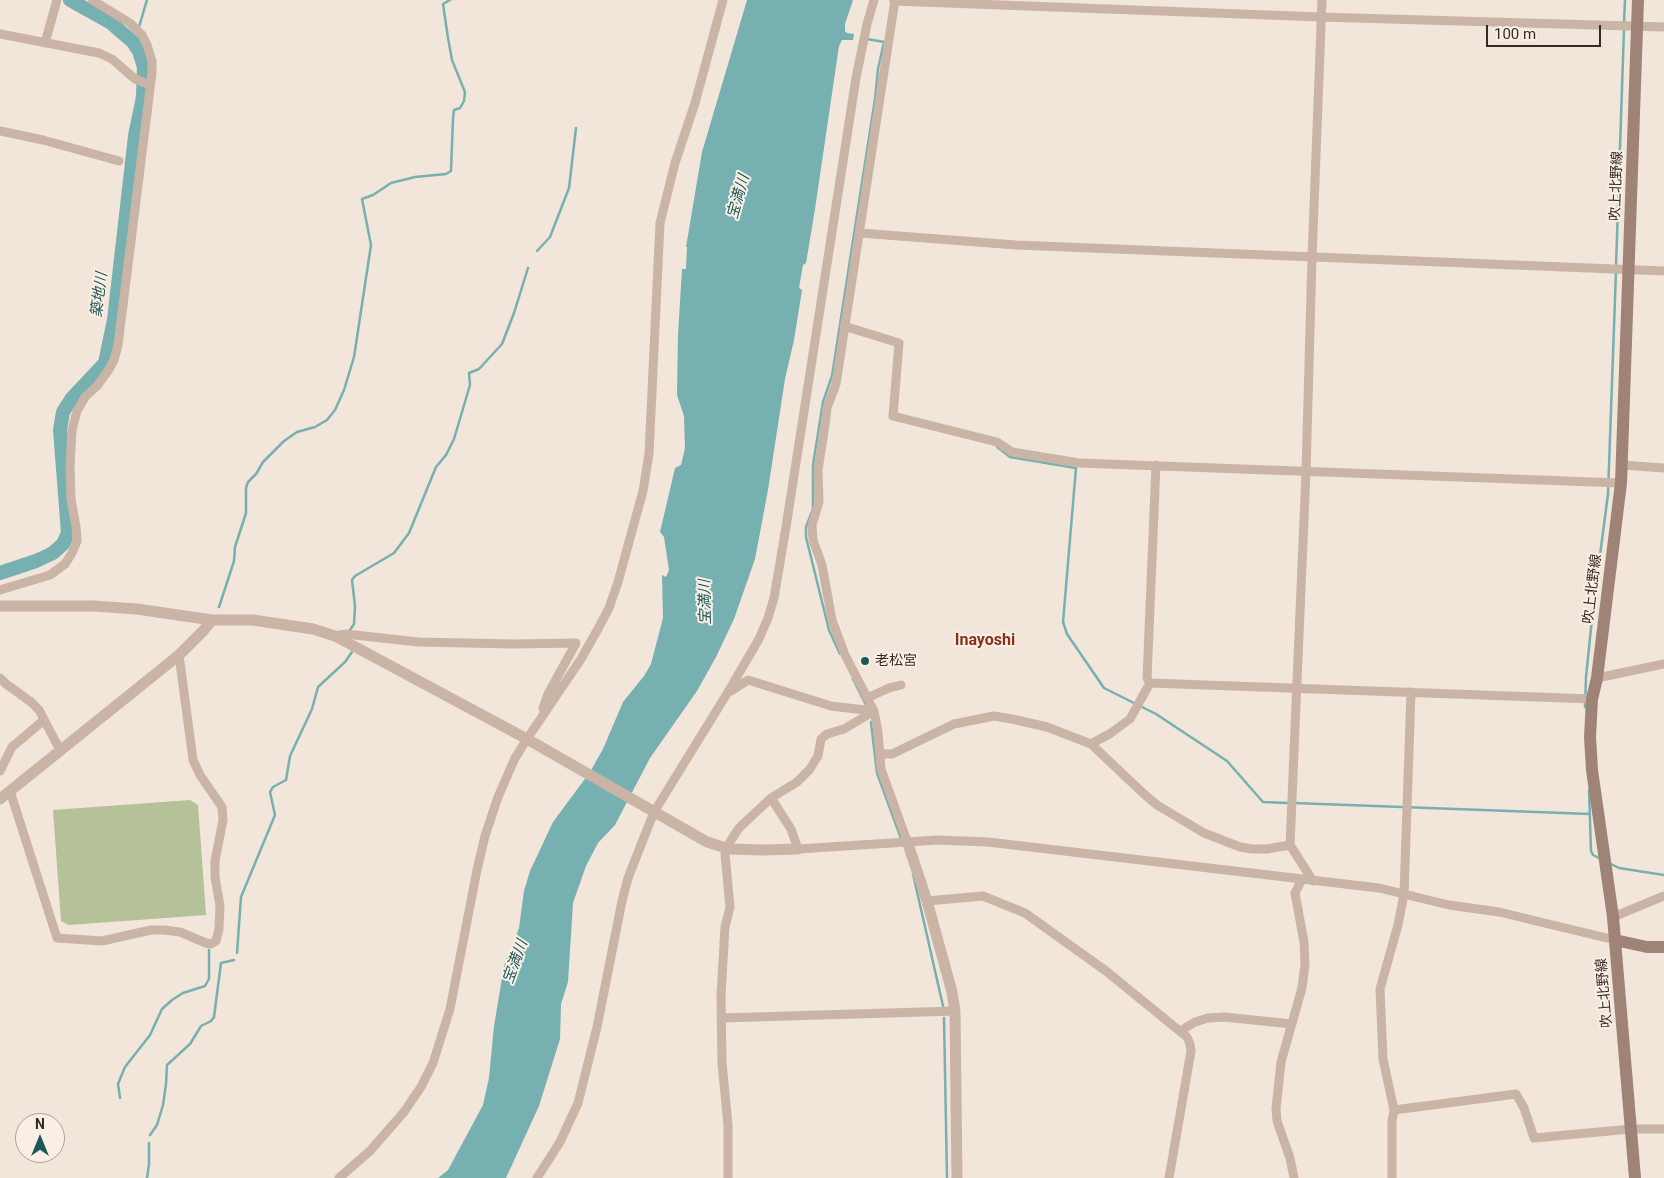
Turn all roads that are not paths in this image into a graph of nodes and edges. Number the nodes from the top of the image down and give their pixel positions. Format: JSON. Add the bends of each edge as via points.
{"nodes":[{"id":1,"x":57,"y":0,"type":"edge"},
{"id":2,"x":92,"y":0,"type":"edge"},
{"id":3,"x":723,"y":0,"type":"edge"},
{"id":4,"x":874,"y":0,"type":"edge"},
{"id":5,"x":894,"y":0,"type":"edge"},
{"id":6,"x":1322,"y":0,"type":"edge"},
{"id":7,"x":1638,"y":0,"type":"edge"},
{"id":8,"x":1321,"y":17,"type":"junction"},
{"id":9,"x":1636,"y":26,"type":"junction"},
{"id":10,"x":1664,"y":27,"type":"edge"},
{"id":11,"x":0,"y":34,"type":"edge"},
{"id":12,"x":45,"y":43,"type":"junction"},
{"id":13,"x":148,"y":84,"type":"dead end"},
{"id":14,"x":0,"y":131,"type":"edge"},
{"id":15,"x":119,"y":161,"type":"dead end"},
{"id":16,"x":860,"y":233,"type":"junction"},
{"id":17,"x":1312,"y":258,"type":"junction"},
{"id":18,"x":1629,"y":270,"type":"junction"},
{"id":19,"x":1664,"y":272,"type":"edge"},
{"id":20,"x":844,"y":326,"type":"junction"},
{"id":21,"x":1156,"y":465,"type":"junction"},
{"id":22,"x":1622,"y":465,"type":"junction"},
{"id":23,"x":1664,"y":468,"type":"edge"},
{"id":24,"x":1306,"y":472,"type":"junction"},
{"id":25,"x":1621,"y":483,"type":"junction"},
{"id":26,"x":0,"y":590,"type":"edge"},
{"id":27,"x":0,"y":606,"type":"edge"},
{"id":28,"x":212,"y":620,"type":"junction"},
{"id":29,"x":335,"y":636,"type":"junction"},
{"id":30,"x":179,"y":655,"type":"junction"},
{"id":31,"x":748,"y":658,"type":"junction"},
{"id":32,"x":1664,"y":664,"type":"edge"},
{"id":33,"x":0,"y":678,"type":"edge"},
{"id":34,"x":1597,"y":678,"type":"junction"},
{"id":35,"x":748,"y":680,"type":"junction"},
{"id":36,"x":1150,"y":683,"type":"junction"},
{"id":37,"x":901,"y":685,"type":"dead end"},
{"id":38,"x":1296,"y":688,"type":"junction"},
{"id":39,"x":728,"y":692,"type":"junction"},
{"id":40,"x":1411,"y":692,"type":"junction"},
{"id":41,"x":867,"y":698,"type":"junction"},
{"id":42,"x":1592,"y":699,"type":"junction"},
{"id":43,"x":874,"y":711,"type":"junction"},
{"id":44,"x":540,"y":718,"type":"junction"},
{"id":45,"x":44,"y":720,"type":"junction"},
{"id":46,"x":530,"y":741,"type":"junction"},
{"id":47,"x":1091,"y":744,"type":"junction"},
{"id":48,"x":60,"y":750,"type":"junction"},
{"id":49,"x":880,"y":754,"type":"junction"},
{"id":50,"x":0,"y":771,"type":"edge"},
{"id":51,"x":10,"y":791,"type":"junction"},
{"id":52,"x":771,"y":798,"type":"junction"},
{"id":53,"x":0,"y":799,"type":"edge"},
{"id":54,"x":649,"y":810,"type":"junction"},
{"id":55,"x":907,"y":841,"type":"junction"},
{"id":56,"x":728,"y":845,"type":"dead end"},
{"id":57,"x":1290,"y":845,"type":"junction"},
{"id":58,"x":798,"y":848,"type":"junction"},
{"id":59,"x":725,"y":854,"type":"dead end"},
{"id":60,"x":1302,"y":879,"type":"junction"},
{"id":61,"x":1313,"y":881,"type":"junction"},
{"id":62,"x":1404,"y":894,"type":"junction"},
{"id":63,"x":1664,"y":896,"type":"edge"},
{"id":64,"x":927,"y":900,"type":"junction"},
{"id":65,"x":1613,"y":917,"type":"junction"},
{"id":66,"x":1615,"y":940,"type":"junction"},
{"id":67,"x":1664,"y":947,"type":"edge"},
{"id":68,"x":955,"y":1012,"type":"junction"},
{"id":69,"x":721,"y":1018,"type":"junction"},
{"id":70,"x":1292,"y":1024,"type":"junction"},
{"id":71,"x":1180,"y":1031,"type":"junction"},
{"id":72,"x":1394,"y":1110,"type":"junction"},
{"id":73,"x":1631,"y":1129,"type":"junction"},
{"id":74,"x":1664,"y":1129,"type":"edge"},
{"id":75,"x":339,"y":1178,"type":"edge"},
{"id":76,"x":537,"y":1178,"type":"edge"},
{"id":77,"x":728,"y":1178,"type":"edge"},
{"id":78,"x":957,"y":1178,"type":"edge"},
{"id":79,"x":1169,"y":1178,"type":"edge"},
{"id":80,"x":1294,"y":1178,"type":"edge"},
{"id":81,"x":1392,"y":1178,"type":"edge"},
{"id":82,"x":1635,"y":1178,"type":"edge"}],
"edges":[{"from":1,"to":12,"type":"street"},
{"from":2,"to":26,"type":"street","via":[[130,23],[142,35],[152,62],[118,345],[108,370],[77,411],[72,430],[71,499],[76,541],[72,553],[65,564],[50,575]]},
{"from":3,"to":44,"type":"street","via":[[660,223],[649,454],[631,539],[608,608],[580,659]]},
{"from":4,"to":31,"type":"street","via":[[856,78],[774,598]]},
{"from":5,"to":8,"type":"street"},
{"from":5,"to":16,"type":"street"},
{"from":6,"to":8,"type":"street"},
{"from":7,"to":9,"type":"main road","name":"吹上北野線"},
{"from":8,"to":9,"type":"street"},
{"from":8,"to":17,"type":"street"},
{"from":9,"to":10,"type":"street"},
{"from":9,"to":18,"type":"main road","name":"吹上北野線"},
{"from":11,"to":12,"type":"street"},
{"from":12,"to":13,"type":"street","via":[[112,58],[135,79]]},
{"from":14,"to":15,"type":"street"},
{"from":16,"to":17,"type":"street"},
{"from":16,"to":20,"type":"street"},
{"from":17,"to":18,"type":"street"},
{"from":17,"to":24,"type":"street"},
{"from":18,"to":19,"type":"street"},
{"from":18,"to":22,"type":"main road","name":"吹上北野線"},
{"from":20,"to":21,"type":"street","via":[[899,342],[892,416],[997,442],[1012,452],[1079,463]]},
{"from":20,"to":41,"type":"street","via":[[836,384],[827,408],[818,470],[819,502],[812,525],[832,620]]},
{"from":21,"to":24,"type":"street"},
{"from":21,"to":36,"type":"street","via":[[1147,678]]},
{"from":22,"to":23,"type":"street"},
{"from":22,"to":25,"type":"main road","name":"吹上北野線"},
{"from":24,"to":25,"type":"street"},
{"from":24,"to":38,"type":"street"},
{"from":25,"to":34,"type":"main road","name":"吹上北野線"},
{"from":27,"to":28,"type":"street","via":[[93,606]]},
{"from":28,"to":29,"type":"street","via":[[253,620],[313,629]]},
{"from":28,"to":30,"type":"street"},
{"from":29,"to":44,"type":"street","via":[[346,634],[437,642],[576,643],[548,694]]},
{"from":29,"to":46,"type":"street"},
{"from":30,"to":48,"type":"street"},
{"from":30,"to":51,"type":"street","via":[[193,760],[222,807],[223,820],[215,861],[220,906],[216,941],[206,943],[180,932],[164,930],[102,941],[57,938]]},
{"from":31,"to":35,"type":"street"},
{"from":31,"to":39,"type":"street"},
{"from":32,"to":34,"type":"street"},
{"from":33,"to":45,"type":"street","via":[[31,702]]},
{"from":34,"to":42,"type":"main road","name":"吹上北野線"},
{"from":35,"to":39,"type":"street"},
{"from":35,"to":43,"type":"street","via":[[830,706]]},
{"from":36,"to":38,"type":"street"},
{"from":36,"to":47,"type":"street","via":[[1130,718],[1111,734]]},
{"from":37,"to":41,"type":"street"},
{"from":38,"to":40,"type":"street"},
{"from":38,"to":57,"type":"street"},
{"from":39,"to":54,"type":"street"},
{"from":40,"to":42,"type":"street"},
{"from":40,"to":62,"type":"street"},
{"from":41,"to":43,"type":"street"},
{"from":42,"to":65,"type":"main road","name":"吹上北野線","via":[[1592,770]]},
{"from":43,"to":49,"type":"street"},
{"from":43,"to":52,"type":"street","via":[[821,739],[818,756],[810,769],[797,782]]},
{"from":44,"to":46,"type":"street"},
{"from":45,"to":48,"type":"street"},
{"from":45,"to":50,"type":"street","via":[[12,747]]},
{"from":46,"to":54,"type":"street"},
{"from":46,"to":75,"type":"street","via":[[516,758],[485,836],[450,1009],[434,1063],[404,1112],[370,1151]]},
{"from":47,"to":49,"type":"street","via":[[1047,727],[994,716],[954,724],[892,754]]},
{"from":47,"to":57,"type":"street","via":[[1157,805],[1204,833],[1252,849]]},
{"from":48,"to":51,"type":"street"},
{"from":49,"to":55,"type":"street","via":[[881,769]]},
{"from":51,"to":53,"type":"street"},
{"from":52,"to":56,"type":"street","via":[[739,828]]},
{"from":52,"to":58,"type":"street","via":[[791,829]]},
{"from":54,"to":58,"type":"street","via":[[707,842],[729,849]]},
{"from":54,"to":76,"type":"street","via":[[622,901],[578,1103],[560,1142]]},
{"from":55,"to":58,"type":"street"},
{"from":55,"to":60,"type":"street","via":[[988,842]]},
{"from":55,"to":64,"type":"street"},
{"from":57,"to":61,"type":"street"},
{"from":59,"to":69,"type":"street","via":[[730,907],[725,927]]},
{"from":60,"to":61,"type":"street"},
{"from":60,"to":70,"type":"street","via":[[1295,893],[1305,964]]},
{"from":61,"to":62,"type":"street","via":[[1380,888]]},
{"from":62,"to":66,"type":"street","via":[[1499,912]]},
{"from":62,"to":72,"type":"street","via":[[1380,989],[1383,1059]]},
{"from":63,"to":65,"type":"street"},
{"from":64,"to":68,"type":"street"},
{"from":64,"to":71,"type":"street","via":[[983,896],[1025,913],[1106,971]]},
{"from":65,"to":66,"type":"main road","name":"吹上北野線"},
{"from":66,"to":67,"type":"main road","via":[[1646,947]]},
{"from":66,"to":73,"type":"main road","name":"吹上北野線"},
{"from":68,"to":69,"type":"street"},
{"from":68,"to":78,"type":"street"},
{"from":69,"to":77,"type":"street"},
{"from":70,"to":71,"type":"street","via":[[1208,1018]]},
{"from":70,"to":80,"type":"street","via":[[1281,1062],[1276,1109]]},
{"from":71,"to":79,"type":"street","via":[[1187,1037],[1191,1051]]},
{"from":72,"to":73,"type":"street","via":[[1516,1094],[1534,1138]]},
{"from":72,"to":81,"type":"street"},
{"from":73,"to":74,"type":"street"},
{"from":73,"to":82,"type":"main road","name":"吹上北野線"}]}
